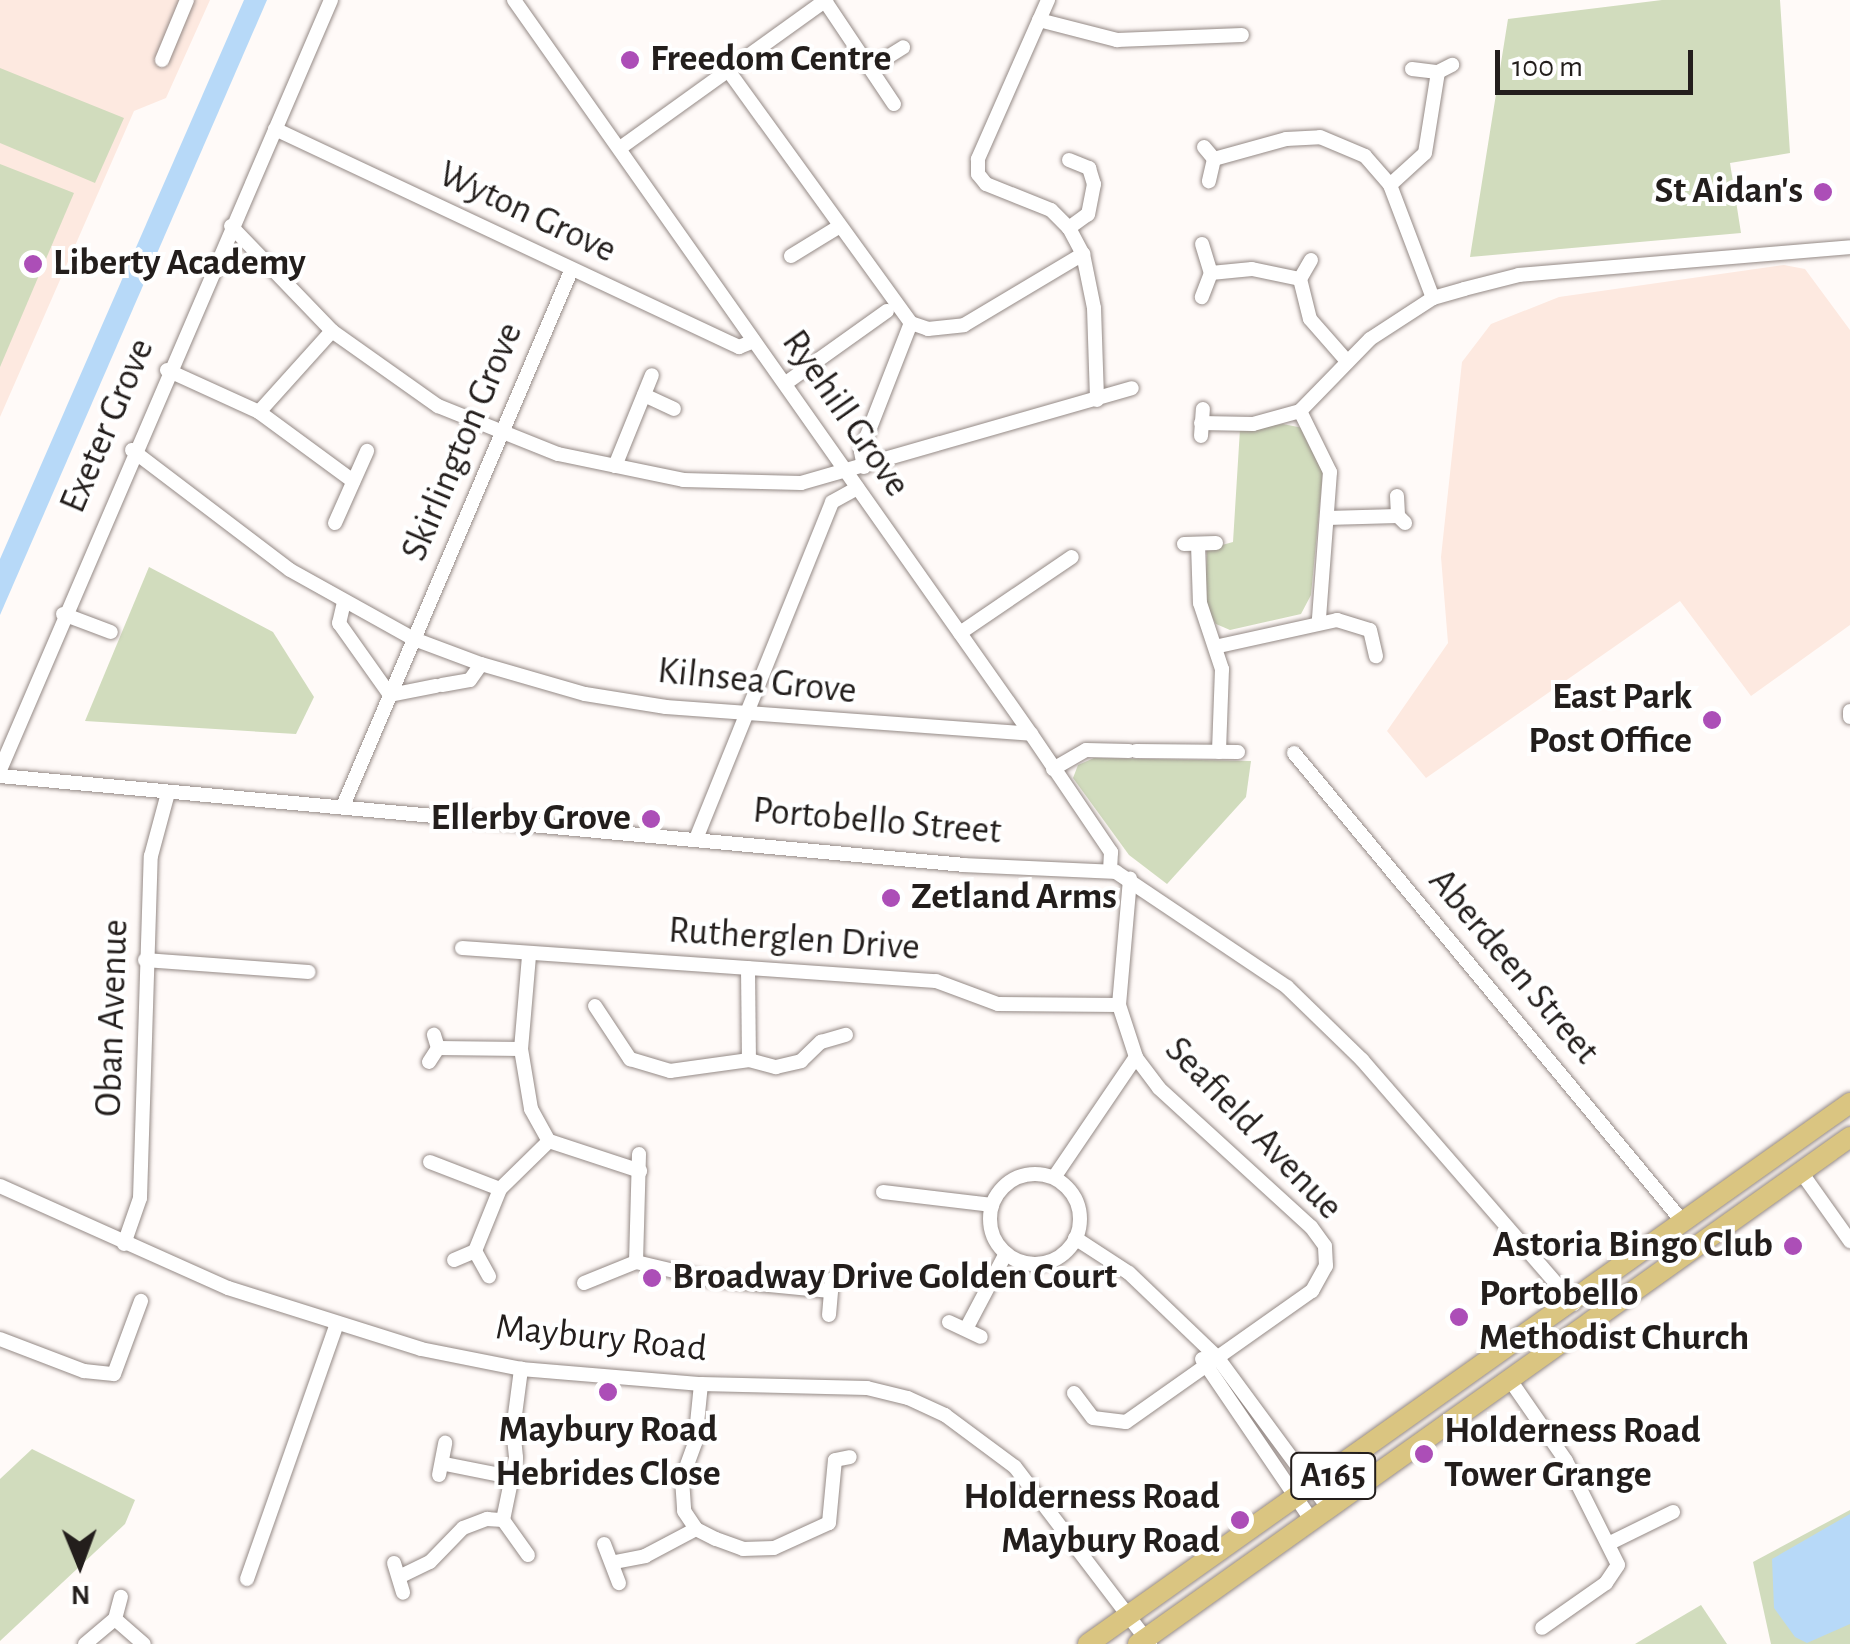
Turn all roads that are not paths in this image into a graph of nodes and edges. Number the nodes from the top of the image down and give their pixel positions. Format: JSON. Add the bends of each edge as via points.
{"nodes":[{"id":1,"x":187,"y":0,"type":"edge"},
{"id":2,"x":330,"y":0,"type":"edge"},
{"id":3,"x":514,"y":0,"type":"edge"},
{"id":4,"x":825,"y":0,"type":"edge"},
{"id":5,"x":1048,"y":0,"type":"edge"},
{"id":6,"x":1038,"y":20,"type":"junction"},
{"id":7,"x":1242,"y":35,"type":"dead end"},
{"id":8,"x":903,"y":47,"type":"dead end"},
{"id":9,"x":162,"y":60,"type":"dead end"},
{"id":10,"x":870,"y":68,"type":"junction"},
{"id":11,"x":1412,"y":68,"type":"dead end"},
{"id":12,"x":730,"y":73,"type":"junction"},
{"id":13,"x":894,"y":104,"type":"dead end"},
{"id":14,"x":275,"y":128,"type":"junction"},
{"id":15,"x":620,"y":148,"type":"junction"},
{"id":16,"x":1070,"y":160,"type":"dead end"},
{"id":17,"x":1208,"y":180,"type":"dead end"},
{"id":18,"x":1390,"y":186,"type":"junction"},
{"id":19,"x":231,"y":226,"type":"junction"},
{"id":20,"x":840,"y":226,"type":"junction"},
{"id":21,"x":1070,"y":228,"type":"junction"},
{"id":22,"x":1202,"y":244,"type":"dead end"},
{"id":23,"x":1850,"y":247,"type":"edge"},
{"id":24,"x":1083,"y":254,"type":"junction"},
{"id":25,"x":792,"y":256,"type":"dead end"},
{"id":26,"x":1311,"y":260,"type":"dead end"},
{"id":27,"x":572,"y":272,"type":"junction"},
{"id":28,"x":1210,"y":273,"type":"junction"},
{"id":29,"x":1300,"y":280,"type":"junction"},
{"id":30,"x":1202,"y":298,"type":"dead end"},
{"id":31,"x":1433,"y":298,"type":"junction"},
{"id":32,"x":887,"y":310,"type":"dead end"},
{"id":33,"x":911,"y":323,"type":"junction"},
{"id":34,"x":332,"y":331,"type":"junction"},
{"id":35,"x":754,"y":341,"type":"junction"},
{"id":36,"x":1346,"y":360,"type":"junction"},
{"id":37,"x":167,"y":370,"type":"junction"},
{"id":38,"x":652,"y":376,"type":"dead end"},
{"id":39,"x":786,"y":384,"type":"junction"},
{"id":40,"x":1132,"y":388,"type":"dead end"},
{"id":41,"x":644,"y":395,"type":"junction"},
{"id":42,"x":1097,"y":400,"type":"junction"},
{"id":43,"x":674,"y":409,"type":"dead end"},
{"id":44,"x":1300,"y":411,"type":"junction"},
{"id":45,"x":260,"y":412,"type":"junction"},
{"id":46,"x":1202,"y":422,"type":"dead end"},
{"id":47,"x":502,"y":434,"type":"junction"},
{"id":48,"x":132,"y":450,"type":"junction"},
{"id":49,"x":367,"y":451,"type":"dead end"},
{"id":50,"x":615,"y":466,"type":"junction"},
{"id":51,"x":864,"y":466,"type":"junction"},
{"id":52,"x":846,"y":472,"type":"junction"},
{"id":53,"x":353,"y":481,"type":"junction"},
{"id":54,"x":857,"y":488,"type":"junction"},
{"id":55,"x":1398,"y":496,"type":"dead end"},
{"id":56,"x":1327,"y":518,"type":"junction"},
{"id":57,"x":336,"y":523,"type":"dead end"},
{"id":58,"x":1216,"y":543,"type":"dead end"},
{"id":59,"x":1072,"y":557,"type":"dead end"},
{"id":60,"x":344,"y":602,"type":"junction"},
{"id":61,"x":63,"y":614,"type":"junction"},
{"id":62,"x":1320,"y":620,"type":"junction"},
{"id":63,"x":111,"y":632,"type":"dead end"},
{"id":64,"x":960,"y":633,"type":"junction"},
{"id":65,"x":414,"y":639,"type":"junction"},
{"id":66,"x":1219,"y":646,"type":"junction"},
{"id":67,"x":1376,"y":656,"type":"dead end"},
{"id":68,"x":481,"y":664,"type":"junction"},
{"id":69,"x":390,"y":695,"type":"junction"},
{"id":70,"x":750,"y":716,"type":"junction"},
{"id":71,"x":1031,"y":734,"type":"junction"},
{"id":72,"x":1219,"y":752,"type":"junction"},
{"id":73,"x":1238,"y":752,"type":"dead end"},
{"id":74,"x":1294,"y":753,"type":"dead end"},
{"id":75,"x":1053,"y":768,"type":"junction"},
{"id":76,"x":0,"y":773,"type":"edge"},
{"id":77,"x":168,"y":793,"type":"junction"},
{"id":78,"x":343,"y":806,"type":"junction"},
{"id":79,"x":696,"y":839,"type":"junction"},
{"id":80,"x":1110,"y":870,"type":"junction"},
{"id":81,"x":1130,"y":878,"type":"junction"},
{"id":82,"x":462,"y":948,"type":"dead end"},
{"id":83,"x":529,"y":956,"type":"junction"},
{"id":84,"x":146,"y":960,"type":"junction"},
{"id":85,"x":748,"y":968,"type":"junction"},
{"id":86,"x":309,"y":972,"type":"dead end"},
{"id":87,"x":1120,"y":1005,"type":"junction"},
{"id":88,"x":595,"y":1006,"type":"dead end"},
{"id":89,"x":846,"y":1034,"type":"dead end"},
{"id":90,"x":520,"y":1049,"type":"junction"},
{"id":91,"x":1136,"y":1057,"type":"junction"},
{"id":92,"x":748,"y":1060,"type":"junction"},
{"id":93,"x":429,"y":1062,"type":"dead end"},
{"id":94,"x":1850,"y":1104,"type":"edge"},
{"id":95,"x":1850,"y":1137,"type":"edge"},
{"id":96,"x":549,"y":1141,"type":"junction"},
{"id":97,"x":639,"y":1154,"type":"dead end"},
{"id":98,"x":640,"y":1170,"type":"junction"},
{"id":99,"x":1801,"y":1172,"type":"junction"},
{"id":100,"x":1055,"y":1176,"type":"junction"},
{"id":101,"x":431,"y":1186,"type":"dead end"},
{"id":102,"x":500,"y":1189,"type":"junction"},
{"id":103,"x":2,"y":1191,"type":"edge"},
{"id":104,"x":883,"y":1192,"type":"dead end"},
{"id":105,"x":992,"y":1205,"type":"junction"},
{"id":106,"x":1683,"y":1222,"type":"junction"},
{"id":107,"x":1076,"y":1238,"type":"junction"},
{"id":108,"x":1850,"y":1241,"type":"edge"},
{"id":109,"x":124,"y":1244,"type":"junction"},
{"id":110,"x":476,"y":1252,"type":"junction"},
{"id":111,"x":1004,"y":1255,"type":"junction"},
{"id":112,"x":454,"y":1260,"type":"dead end"},
{"id":113,"x":636,"y":1262,"type":"junction"},
{"id":114,"x":489,"y":1276,"type":"dead end"},
{"id":115,"x":602,"y":1292,"type":"dead end"},
{"id":116,"x":141,"y":1301,"type":"dead end"},
{"id":117,"x":1574,"y":1304,"type":"junction"},
{"id":118,"x":828,"y":1316,"type":"dead end"},
{"id":119,"x":949,"y":1322,"type":"dead end"},
{"id":120,"x":336,"y":1326,"type":"junction"},
{"id":121,"x":966,"y":1329,"type":"junction"},
{"id":122,"x":982,"y":1337,"type":"dead end"},
{"id":123,"x":0,"y":1339,"type":"edge"},
{"id":124,"x":1201,"y":1348,"type":"junction"},
{"id":125,"x":1217,"y":1357,"type":"junction"},
{"id":126,"x":1202,"y":1367,"type":"junction"},
{"id":127,"x":521,"y":1368,"type":"junction"},
{"id":128,"x":1510,"y":1380,"type":"junction"},
{"id":129,"x":701,"y":1384,"type":"junction"},
{"id":130,"x":1074,"y":1393,"type":"dead end"},
{"id":131,"x":445,"y":1443,"type":"dead end"},
{"id":132,"x":850,"y":1457,"type":"dead end"},
{"id":133,"x":510,"y":1477,"type":"junction"},
{"id":134,"x":1307,"y":1494,"type":"junction"},
{"id":135,"x":1673,"y":1512,"type":"dead end"},
{"id":136,"x":1321,"y":1515,"type":"junction"},
{"id":137,"x":503,"y":1520,"type":"junction"},
{"id":138,"x":696,"y":1529,"type":"junction"},
{"id":139,"x":1612,"y":1542,"type":"junction"},
{"id":140,"x":604,"y":1544,"type":"dead end"},
{"id":141,"x":527,"y":1547,"type":"dead end"},
{"id":142,"x":615,"y":1562,"type":"junction"},
{"id":143,"x":247,"y":1578,"type":"dead end"},
{"id":144,"x":619,"y":1583,"type":"dead end"},
{"id":145,"x":403,"y":1594,"type":"dead end"},
{"id":146,"x":121,"y":1597,"type":"dead end"},
{"id":147,"x":114,"y":1619,"type":"junction"},
{"id":148,"x":1128,"y":1620,"type":"junction"},
{"id":149,"x":1542,"y":1628,"type":"dead end"},
{"id":150,"x":1144,"y":1643,"type":"edge"},
{"id":151,"x":85,"y":1644,"type":"edge"},
{"id":152,"x":144,"y":1644,"type":"edge"},
{"id":153,"x":1088,"y":1644,"type":"edge"}],
"edges":[{"from":1,"to":9,"type":"street"},
{"from":2,"to":14,"type":"street","name":"Exeter Grove"},
{"from":3,"to":15,"type":"street","name":"Ryehill Grove"},
{"from":4,"to":10,"type":"street"},
{"from":4,"to":12,"type":"street"},
{"from":5,"to":6,"type":"street"},
{"from":6,"to":7,"type":"street","via":[[1117,40]]},
{"from":6,"to":21,"type":"street","via":[[978,159],[978,174],[986,184],[1051,210]]},
{"from":8,"to":10,"type":"street"},
{"from":10,"to":13,"type":"street"},
{"from":11,"to":18,"type":"street","via":[[1445,69],[1425,154]]},
{"from":12,"to":15,"type":"street"},
{"from":12,"to":20,"type":"street"},
{"from":14,"to":19,"type":"street","name":"Exeter Grove"},
{"from":14,"to":27,"type":"street","name":"Wyton Grove"},
{"from":15,"to":35,"type":"street","name":"Ryehill Grove"},
{"from":16,"to":21,"type":"street","via":[[1089,168],[1094,184],[1088,214]]},
{"from":17,"to":18,"type":"street","via":[[1209,153],[1320,138],[1364,156]]},
{"from":18,"to":31,"type":"street"},
{"from":19,"to":34,"type":"street"},
{"from":19,"to":37,"type":"street","name":"Exeter Grove"},
{"from":20,"to":25,"type":"street"},
{"from":20,"to":33,"type":"street"},
{"from":21,"to":24,"type":"street"},
{"from":22,"to":28,"type":"street"},
{"from":23,"to":31,"type":"street","via":[[1519,275]]},
{"from":24,"to":33,"type":"street","via":[[984,316],[928,329]]},
{"from":24,"to":42,"type":"street","via":[[1098,342]]},
{"from":26,"to":29,"type":"street"},
{"from":27,"to":35,"type":"street","name":"Wyton Grove","via":[[739,347]]},
{"from":27,"to":47,"type":"street","name":"Skirlington Grove"},
{"from":28,"to":29,"type":"street","via":[[1252,269]]},
{"from":28,"to":30,"type":"street"},
{"from":29,"to":36,"type":"street","via":[[1310,319]]},
{"from":31,"to":36,"type":"street"},
{"from":32,"to":39,"type":"street"},
{"from":33,"to":51,"type":"street","via":[[861,451]]},
{"from":34,"to":45,"type":"street"},
{"from":34,"to":47,"type":"street","via":[[438,406]]},
{"from":35,"to":39,"type":"street","name":"Ryehill Grove"},
{"from":36,"to":44,"type":"street"},
{"from":37,"to":45,"type":"street"},
{"from":37,"to":48,"type":"street","name":"Exeter Grove"},
{"from":38,"to":41,"type":"street"},
{"from":39,"to":52,"type":"street","name":"Ryehill Grove"},
{"from":40,"to":42,"type":"street"},
{"from":41,"to":43,"type":"street"},
{"from":41,"to":50,"type":"street"},
{"from":42,"to":51,"type":"street"},
{"from":44,"to":46,"type":"street","via":[[1253,424]]},
{"from":44,"to":56,"type":"street","via":[[1330,472]]},
{"from":45,"to":53,"type":"street"},
{"from":47,"to":50,"type":"street"},
{"from":47,"to":65,"type":"street","name":"Skirlington Grove"},
{"from":48,"to":60,"type":"street","name":"Kilnsea Grove","via":[[235,533]]},
{"from":48,"to":61,"type":"street","name":"Exeter Grove"},
{"from":49,"to":53,"type":"street"},
{"from":50,"to":52,"type":"street","via":[[737,486],[802,483]]},
{"from":51,"to":52,"type":"street"},
{"from":52,"to":54,"type":"street","name":"Ryehill Grove"},
{"from":53,"to":57,"type":"street"},
{"from":54,"to":64,"type":"street","name":"Ryehill Grove"},
{"from":54,"to":70,"type":"street","via":[[832,502]]},
{"from":55,"to":56,"type":"street","via":[[1401,519]]},
{"from":56,"to":62,"type":"street"},
{"from":58,"to":66,"type":"street","via":[[1191,544],[1200,603]]},
{"from":59,"to":64,"type":"street"},
{"from":60,"to":65,"type":"street","name":"Kilnsea Grove"},
{"from":60,"to":69,"type":"street","via":[[339,623]]},
{"from":61,"to":63,"type":"street"},
{"from":61,"to":76,"type":"street","name":"Exeter Grove"},
{"from":62,"to":66,"type":"street"},
{"from":62,"to":67,"type":"street","via":[[1382,636]]},
{"from":64,"to":71,"type":"street","name":"Ryehill Grove"},
{"from":65,"to":68,"type":"street","name":"Kilnsea Grove"},
{"from":65,"to":69,"type":"street","name":"Skirlington Grove"},
{"from":66,"to":72,"type":"street"},
{"from":68,"to":69,"type":"street","via":[[470,680]]},
{"from":68,"to":70,"type":"street","name":"Kilnsea Grove","via":[[585,694]]},
{"from":69,"to":78,"type":"street","name":"Skirlington Grove"},
{"from":70,"to":71,"type":"street","name":"Kilnsea Grove"},
{"from":70,"to":79,"type":"street"},
{"from":71,"to":75,"type":"street","name":"Ryehill Grove"},
{"from":72,"to":73,"type":"street"},
{"from":72,"to":75,"type":"street","via":[[1086,750]]},
{"from":74,"to":106,"type":"street","name":"Aberdeen Street"},
{"from":75,"to":80,"type":"street","name":"Ryehill Grove","via":[[1110,852]]},
{"from":76,"to":77,"type":"street","name":"Portobello Street"},
{"from":77,"to":78,"type":"street","name":"Portobello Street"},
{"from":77,"to":84,"type":"street","name":"Oban Avenue","via":[[151,856]]},
{"from":78,"to":79,"type":"street","name":"Portobello Street"},
{"from":79,"to":80,"type":"street","name":"Portobello Street","via":[[964,865]]},
{"from":80,"to":81,"type":"street","name":"Portobello Street"},
{"from":81,"to":87,"type":"street","name":"Seafield Avenue"},
{"from":81,"to":117,"type":"street","name":"Portobello Street","via":[[1288,988],[1362,1060]]},
{"from":82,"to":83,"type":"street","name":"Rutherglen Drive"},
{"from":83,"to":85,"type":"street","name":"Rutherglen Drive"},
{"from":83,"to":90,"type":"street"},
{"from":84,"to":86,"type":"street"},
{"from":84,"to":109,"type":"street","name":"Oban Avenue","via":[[140,1198]]},
{"from":85,"to":87,"type":"street","name":"Rutherglen Drive","via":[[936,981],[998,1004]]},
{"from":85,"to":92,"type":"street"},
{"from":87,"to":91,"type":"street","name":"Seafield Avenue"},
{"from":88,"to":92,"type":"street","via":[[630,1059],[643,1067],[670,1071]]},
{"from":89,"to":92,"type":"street","via":[[821,1042],[801,1061],[776,1066]]},
{"from":90,"to":93,"type":"street","via":[[436,1041]]},
{"from":90,"to":96,"type":"street","via":[[531,1109]]},
{"from":91,"to":100,"type":"street"},
{"from":91,"to":125,"type":"street","name":"Seafield Avenue","via":[[1159,1088],[1261,1178],[1325,1246],[1320,1284]]},
{"from":94,"to":106,"type":"highway","number":"A165"},
{"from":95,"to":99,"type":"highway","number":"A165"},
{"from":96,"to":98,"type":"street"},
{"from":96,"to":102,"type":"street"},
{"from":97,"to":98,"type":"street"},
{"from":98,"to":113,"type":"street"},
{"from":99,"to":108,"type":"street"},
{"from":99,"to":128,"type":"highway","number":"A165"},
{"from":100,"to":105,"type":"street","via":[[1022,1175]]},
{"from":100,"to":107,"type":"street","via":[[1078,1204]]},
{"from":101,"to":102,"type":"street","via":[[434,1165]]},
{"from":102,"to":110,"type":"street"},
{"from":103,"to":109,"type":"street","name":"Maybury Road"},
{"from":104,"to":105,"type":"street"},
{"from":105,"to":111,"type":"street","via":[[990,1228]]},
{"from":106,"to":117,"type":"highway","number":"A165"},
{"from":107,"to":111,"type":"street","via":[[1047,1263]]},
{"from":107,"to":124,"type":"street","via":[[1129,1273]]},
{"from":109,"to":120,"type":"street","name":"Maybury Road"},
{"from":110,"to":112,"type":"street"},
{"from":110,"to":114,"type":"street"},
{"from":111,"to":121,"type":"street"},
{"from":113,"to":115,"type":"street","via":[[590,1280]]},
{"from":113,"to":118,"type":"street","via":[[708,1279],[831,1285]]},
{"from":116,"to":123,"type":"street","via":[[114,1374],[84,1371]]},
{"from":117,"to":134,"type":"highway","number":"A165"},
{"from":119,"to":121,"type":"street"},
{"from":120,"to":127,"type":"street","name":"Maybury Road"},
{"from":120,"to":143,"type":"street"},
{"from":121,"to":122,"type":"street"},
{"from":124,"to":125,"type":"street"},
{"from":124,"to":126,"type":"street"},
{"from":125,"to":126,"type":"street","name":"Seafield Avenue"},
{"from":125,"to":134,"type":"street"},
{"from":126,"to":130,"type":"street","name":"Seafield Avenue","via":[[1126,1422],[1093,1418]]},
{"from":126,"to":134,"type":"street"},
{"from":127,"to":129,"type":"street","name":"Maybury Road"},
{"from":127,"to":133,"type":"street"},
{"from":128,"to":136,"type":"highway","number":"A165"},
{"from":128,"to":139,"type":"street"},
{"from":129,"to":138,"type":"street","via":[[696,1443],[682,1480],[684,1511]]},
{"from":129,"to":148,"type":"street","name":"Maybury Road","via":[[867,1388],[944,1415],[1015,1467]]},
{"from":131,"to":133,"type":"street","via":[[442,1470]]},
{"from":132,"to":138,"type":"street","via":[[835,1460],[834,1514],[809,1535],[774,1548],[743,1548]]},
{"from":133,"to":137,"type":"street"},
{"from":134,"to":136,"type":"street"},
{"from":134,"to":148,"type":"highway","number":"A165"},
{"from":135,"to":139,"type":"street"},
{"from":136,"to":150,"type":"highway","number":"A165"},
{"from":137,"to":141,"type":"street"},
{"from":137,"to":145,"type":"street","via":[[463,1528],[430,1562],[397,1569]]},
{"from":138,"to":142,"type":"street","via":[[646,1556]]},
{"from":139,"to":149,"type":"street","via":[[1618,1564],[1606,1584]]},
{"from":140,"to":142,"type":"street"},
{"from":142,"to":144,"type":"street"},
{"from":146,"to":147,"type":"street"},
{"from":147,"to":151,"type":"street"},
{"from":147,"to":152,"type":"street"},
{"from":148,"to":150,"type":"street","name":"Maybury Road"},
{"from":148,"to":153,"type":"highway","number":"A165"}]}
